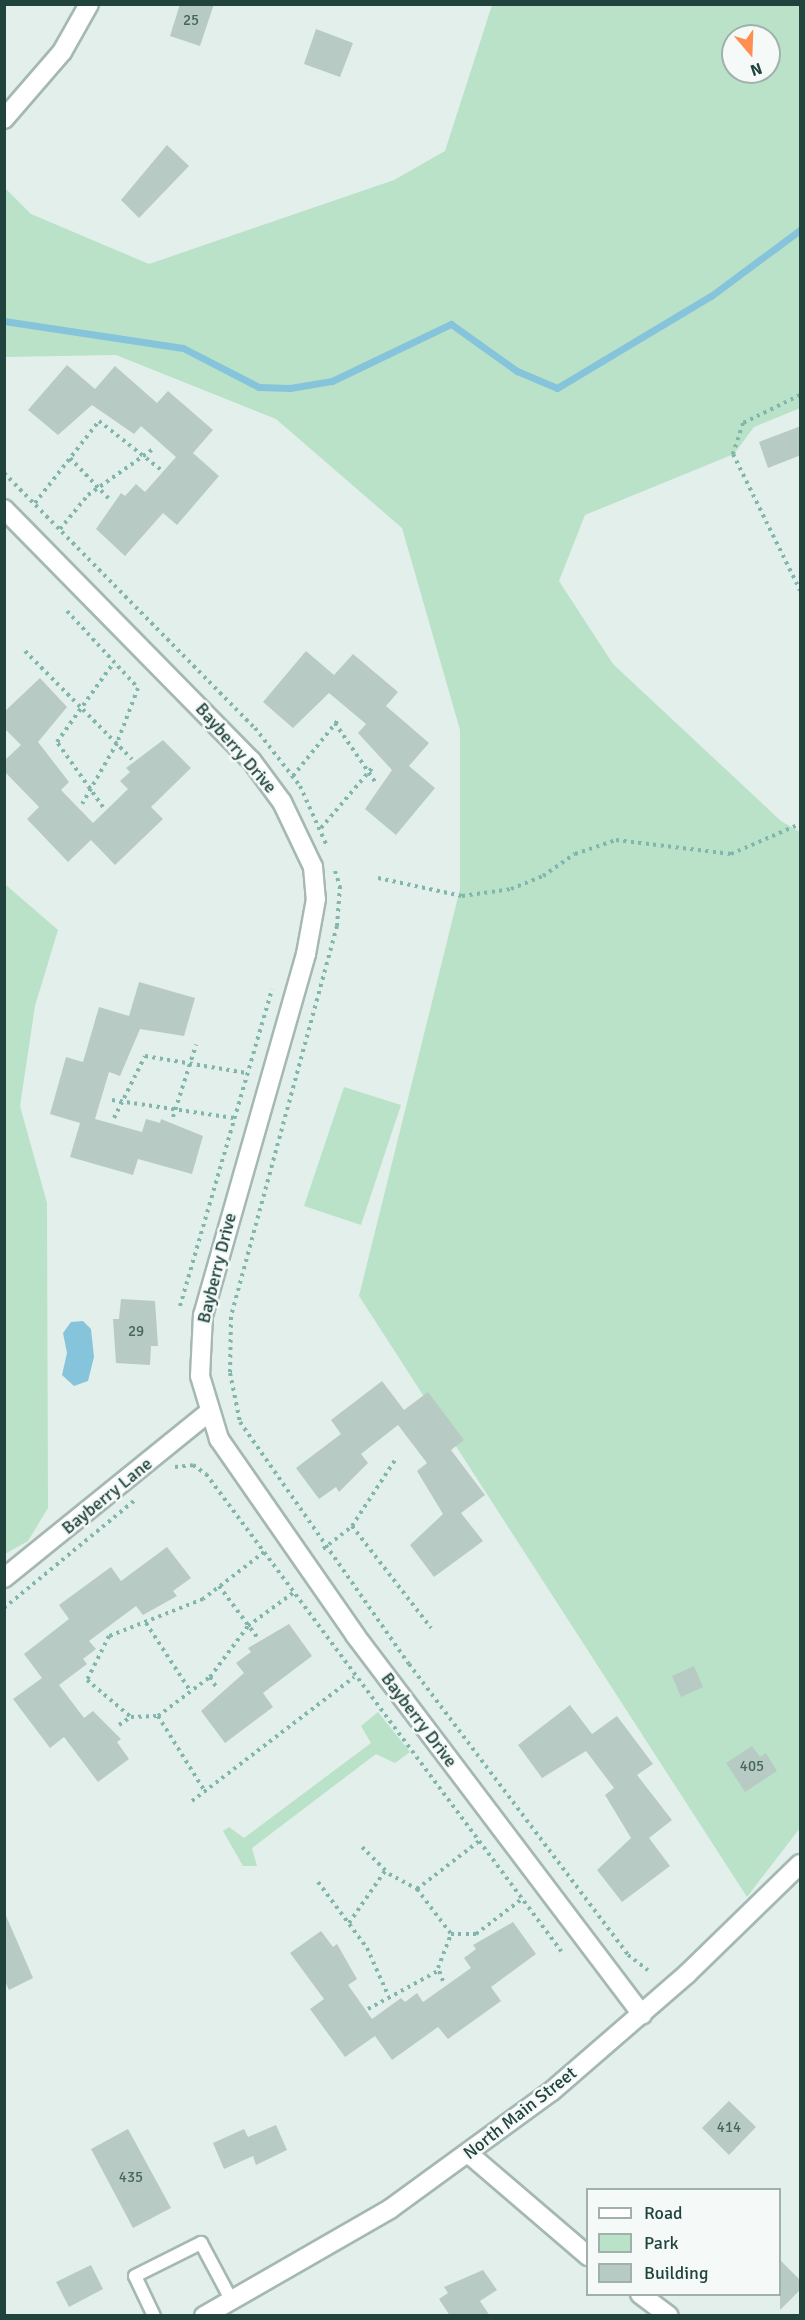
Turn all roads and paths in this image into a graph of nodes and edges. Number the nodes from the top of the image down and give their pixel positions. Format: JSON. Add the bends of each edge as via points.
{"nodes":[{"id":1,"x":89,"y":4,"type":"edge"},
{"id":2,"x":4,"y":119,"type":"edge"},
{"id":3,"x":801,"y":395,"type":"edge"},
{"id":4,"x":153,"y":448,"type":"dead end"},
{"id":5,"x":144,"y":457,"type":"junction"},
{"id":6,"x":70,"y":458,"type":"junction"},
{"id":7,"x":160,"y":470,"type":"dead end"},
{"id":8,"x":4,"y":473,"type":"edge"},
{"id":9,"x":98,"y":486,"type":"junction"},
{"id":10,"x":111,"y":501,"type":"dead end"},
{"id":11,"x":35,"y":503,"type":"junction"},
{"id":12,"x":4,"y":509,"type":"edge"},
{"id":13,"x":60,"y":529,"type":"junction"},
{"id":14,"x":801,"y":590,"type":"edge"},
{"id":15,"x":67,"y":611,"type":"dead end"},
{"id":16,"x":25,"y":651,"type":"dead end"},
{"id":17,"x":114,"y":662,"type":"junction"},
{"id":18,"x":81,"y":707,"type":"junction"},
{"id":19,"x":117,"y":743,"type":"junction"},
{"id":20,"x":132,"y":759,"type":"dead end"},
{"id":21,"x":372,"y":768,"type":"dead end"},
{"id":22,"x":366,"y":775,"type":"junction"},
{"id":23,"x":293,"y":776,"type":"junction"},
{"id":24,"x":376,"y":783,"type":"dead end"},
{"id":25,"x":91,"y":794,"type":"junction"},
{"id":26,"x":82,"y":804,"type":"dead end"},
{"id":27,"x":103,"y":807,"type":"dead end"},
{"id":28,"x":801,"y":824,"type":"edge"},
{"id":29,"x":321,"y":828,"type":"junction"},
{"id":30,"x":331,"y":857,"type":"dead end"},
{"id":31,"x":334,"y":867,"type":"dead end"},
{"id":32,"x":378,"y":878,"type":"dead end"},
{"id":33,"x":273,"y":989,"type":"dead end"},
{"id":34,"x":196,"y":1045,"type":"dead end"},
{"id":35,"x":191,"y":1062,"type":"junction"},
{"id":36,"x":247,"y":1073,"type":"junction"},
{"id":37,"x":112,"y":1100,"type":"dead end"},
{"id":38,"x":118,"y":1101,"type":"junction"},
{"id":39,"x":177,"y":1110,"type":"junction"},
{"id":40,"x":173,"y":1117,"type":"dead end"},
{"id":41,"x":114,"y":1118,"type":"dead end"},
{"id":42,"x":234,"y":1118,"type":"junction"},
{"id":43,"x":180,"y":1306,"type":"dead end"},
{"id":44,"x":209,"y":1412,"type":"junction"},
{"id":45,"x":396,"y":1457,"type":"dead end"},
{"id":46,"x":166,"y":1473,"type":"dead end"},
{"id":47,"x":145,"y":1491,"type":"dead end"},
{"id":48,"x":352,"y":1526,"type":"junction"},
{"id":49,"x":321,"y":1550,"type":"junction"},
{"id":50,"x":264,"y":1552,"type":"junction"},
{"id":51,"x":4,"y":1578,"type":"edge"},
{"id":52,"x":219,"y":1586,"type":"junction"},
{"id":53,"x":293,"y":1593,"type":"junction"},
{"id":54,"x":4,"y":1608,"type":"edge"},
{"id":55,"x":146,"y":1623,"type":"junction"},
{"id":56,"x":248,"y":1626,"type":"junction"},
{"id":57,"x":430,"y":1628,"type":"dead end"},
{"id":58,"x":257,"y":1636,"type":"dead end"},
{"id":59,"x":210,"y":1677,"type":"junction"},
{"id":60,"x":354,"y":1677,"type":"junction"},
{"id":61,"x":217,"y":1688,"type":"dead end"},
{"id":62,"x":191,"y":1692,"type":"junction"},
{"id":63,"x":158,"y":1716,"type":"junction"},
{"id":64,"x":131,"y":1717,"type":"junction"},
{"id":65,"x":119,"y":1725,"type":"dead end"},
{"id":66,"x":204,"y":1790,"type":"junction"},
{"id":67,"x":192,"y":1801,"type":"dead end"},
{"id":68,"x":479,"y":1841,"type":"junction"},
{"id":69,"x":362,"y":1847,"type":"dead end"},
{"id":70,"x":801,"y":1864,"type":"edge"},
{"id":71,"x":385,"y":1870,"type":"junction"},
{"id":72,"x":318,"y":1882,"type":"dead end"},
{"id":73,"x":417,"y":1889,"type":"junction"},
{"id":74,"x":522,"y":1899,"type":"junction"},
{"id":75,"x":349,"y":1923,"type":"junction"},
{"id":76,"x":451,"y":1934,"type":"junction"},
{"id":77,"x":561,"y":1951,"type":"dead end"},
{"id":78,"x":648,"y":1970,"type":"dead end"},
{"id":79,"x":438,"y":1971,"type":"junction"},
{"id":80,"x":443,"y":1981,"type":"dead end"},
{"id":81,"x":387,"y":1995,"type":"junction"},
{"id":82,"x":368,"y":2008,"type":"dead end"},
{"id":83,"x":642,"y":2014,"type":"junction"},
{"id":84,"x":469,"y":2154,"type":"junction"},
{"id":85,"x":586,"y":2254,"type":"edge"},
{"id":86,"x":641,"y":2296,"type":"edge"},
{"id":87,"x":232,"y":2301,"type":"junction"},
{"id":88,"x":154,"y":2316,"type":"edge"},
{"id":89,"x":204,"y":2316,"type":"edge"},
{"id":90,"x":669,"y":2316,"type":"edge"}],
"edges":[{"from":1,"to":2,"type":"street","via":[[62,52]]},
{"from":3,"to":14,"type":"path","via":[[743,423],[733,454]]},
{"from":4,"to":5,"type":"path"},
{"from":5,"to":6,"type":"path","via":[[99,422]]},
{"from":5,"to":7,"type":"path"},
{"from":5,"to":9,"type":"path"},
{"from":6,"to":9,"type":"path"},
{"from":6,"to":11,"type":"path"},
{"from":8,"to":11,"type":"path"},
{"from":9,"to":10,"type":"path"},
{"from":9,"to":13,"type":"path"},
{"from":11,"to":13,"type":"path"},
{"from":12,"to":44,"type":"street","name":"Bayberry Drive","via":[[251,760],[287,810],[313,867],[316,898],[306,954],[204,1309],[198,1366]]},
{"from":13,"to":23,"type":"path","via":[[255,728]]},
{"from":15,"to":17,"type":"path"},
{"from":16,"to":18,"type":"path"},
{"from":17,"to":18,"type":"path"},
{"from":17,"to":19,"type":"path","via":[[138,688]]},
{"from":18,"to":19,"type":"path"},
{"from":18,"to":25,"type":"path","via":[[57,742]]},
{"from":19,"to":20,"type":"path"},
{"from":19,"to":25,"type":"path"},
{"from":21,"to":22,"type":"path"},
{"from":22,"to":23,"type":"path","via":[[336,721]]},
{"from":22,"to":24,"type":"path"},
{"from":22,"to":29,"type":"path"},
{"from":23,"to":29,"type":"path"},
{"from":25,"to":26,"type":"path"},
{"from":25,"to":27,"type":"path"},
{"from":28,"to":32,"type":"path","via":[[731,855],[616,840],[575,854],[543,876],[511,889],[462,896]]},
{"from":29,"to":30,"type":"path"},
{"from":31,"to":49,"type":"path","via":[[340,886],[337,926],[228,1339],[240,1422]]},
{"from":33,"to":36,"type":"path"},
{"from":34,"to":35,"type":"path"},
{"from":35,"to":36,"type":"path"},
{"from":35,"to":38,"type":"path","via":[[145,1056]]},
{"from":35,"to":39,"type":"path"},
{"from":36,"to":42,"type":"path"},
{"from":37,"to":38,"type":"path"},
{"from":38,"to":39,"type":"path"},
{"from":38,"to":41,"type":"path"},
{"from":39,"to":40,"type":"path"},
{"from":39,"to":42,"type":"path"},
{"from":42,"to":43,"type":"path"},
{"from":44,"to":51,"type":"street","name":"Bayberry Lane"},
{"from":44,"to":83,"type":"street","name":"Bayberry Drive","via":[[248,1489]]},
{"from":45,"to":48,"type":"path"},
{"from":46,"to":50,"type":"path","via":[[182,1464],[206,1474]]},
{"from":47,"to":54,"type":"path"},
{"from":48,"to":49,"type":"path"},
{"from":48,"to":57,"type":"path"},
{"from":49,"to":78,"type":"path","via":[[628,1955]]},
{"from":50,"to":52,"type":"path"},
{"from":50,"to":53,"type":"path"},
{"from":52,"to":55,"type":"path"},
{"from":52,"to":56,"type":"path"},
{"from":53,"to":56,"type":"path"},
{"from":53,"to":60,"type":"path"},
{"from":55,"to":62,"type":"path"},
{"from":55,"to":64,"type":"path","via":[[109,1636],[87,1680]]},
{"from":56,"to":58,"type":"path"},
{"from":56,"to":59,"type":"path"},
{"from":59,"to":61,"type":"path"},
{"from":59,"to":62,"type":"path"},
{"from":60,"to":66,"type":"path"},
{"from":60,"to":68,"type":"path"},
{"from":62,"to":63,"type":"path"},
{"from":63,"to":64,"type":"path"},
{"from":63,"to":66,"type":"path"},
{"from":64,"to":65,"type":"path"},
{"from":66,"to":67,"type":"path"},
{"from":68,"to":73,"type":"path"},
{"from":68,"to":74,"type":"path"},
{"from":69,"to":71,"type":"path"},
{"from":70,"to":83,"type":"street","name":"North Main Street"},
{"from":71,"to":73,"type":"path"},
{"from":71,"to":75,"type":"path"},
{"from":72,"to":75,"type":"path"},
{"from":73,"to":76,"type":"path"},
{"from":74,"to":76,"type":"path","via":[[476,1934]]},
{"from":74,"to":77,"type":"path"},
{"from":75,"to":81,"type":"path"},
{"from":76,"to":79,"type":"path"},
{"from":79,"to":80,"type":"path"},
{"from":79,"to":81,"type":"path"},
{"from":81,"to":82,"type":"path"},
{"from":83,"to":84,"type":"street","name":"North Main Street"},
{"from":84,"to":85,"type":"street"},
{"from":84,"to":87,"type":"street","name":"North Main Street","via":[[331,2246]]},
{"from":86,"to":90,"type":"street"},
{"from":87,"to":88,"type":"lane","via":[[201,2242],[135,2276]]},
{"from":87,"to":89,"type":"street","name":"North Main Street"}]}
